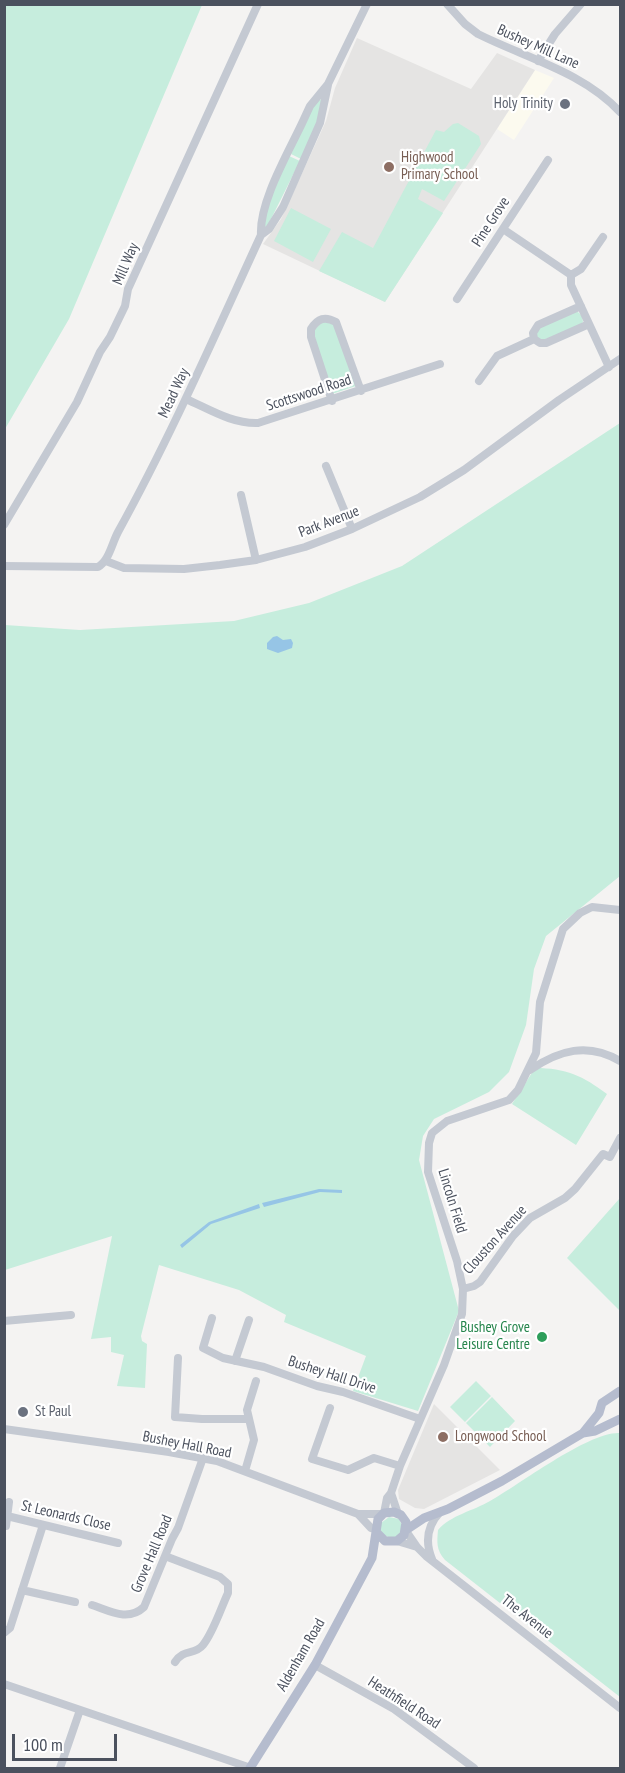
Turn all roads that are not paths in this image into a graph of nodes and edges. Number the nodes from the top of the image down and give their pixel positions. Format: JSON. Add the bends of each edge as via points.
{"nodes":[{"id":1,"x":258,"y":4,"type":"edge"},
{"id":2,"x":367,"y":4,"type":"edge"},
{"id":3,"x":447,"y":4,"type":"edge"},
{"id":4,"x":581,"y":4,"type":"edge"},
{"id":5,"x":538,"y":61,"type":"junction"},
{"id":6,"x":328,"y":84,"type":"junction"},
{"id":7,"x":621,"y":112,"type":"edge"},
{"id":8,"x":548,"y":160,"type":"dead end"},
{"id":9,"x":503,"y":229,"type":"junction"},
{"id":10,"x":261,"y":235,"type":"junction"},
{"id":11,"x":603,"y":237,"type":"dead end"},
{"id":12,"x":571,"y":275,"type":"junction"},
{"id":13,"x":457,"y":299,"type":"dead end"},
{"id":14,"x":581,"y":306,"type":"junction"},
{"id":15,"x":589,"y":324,"type":"junction"},
{"id":16,"x":534,"y":339,"type":"junction"},
{"id":17,"x":621,"y":359,"type":"edge"},
{"id":18,"x":441,"y":364,"type":"dead end"},
{"id":19,"x":609,"y":367,"type":"junction"},
{"id":20,"x":478,"y":381,"type":"dead end"},
{"id":21,"x":361,"y":391,"type":"junction"},
{"id":22,"x":186,"y":399,"type":"junction"},
{"id":23,"x":332,"y":400,"type":"junction"},
{"id":24,"x":326,"y":466,"type":"dead end"},
{"id":25,"x":241,"y":495,"type":"dead end"},
{"id":26,"x":4,"y":525,"type":"edge"},
{"id":27,"x":352,"y":529,"type":"junction"},
{"id":28,"x":256,"y":560,"type":"junction"},
{"id":29,"x":106,"y":561,"type":"junction"},
{"id":30,"x":4,"y":567,"type":"edge"},
{"id":31,"x":621,"y":910,"type":"edge"},
{"id":32,"x":621,"y":1061,"type":"edge"},
{"id":33,"x":530,"y":1070,"type":"junction"},
{"id":34,"x":621,"y":1138,"type":"edge"},
{"id":35,"x":463,"y":1289,"type":"junction"},
{"id":36,"x":71,"y":1315,"type":"dead end"},
{"id":37,"x":212,"y":1318,"type":"dead end"},
{"id":38,"x":249,"y":1320,"type":"dead end"},
{"id":39,"x":4,"y":1321,"type":"edge"},
{"id":40,"x":178,"y":1358,"type":"dead end"},
{"id":41,"x":235,"y":1361,"type":"junction"},
{"id":42,"x":256,"y":1381,"type":"dead end"},
{"id":43,"x":621,"y":1391,"type":"edge"},
{"id":44,"x":610,"y":1398,"type":"junction"},
{"id":45,"x":621,"y":1402,"type":"edge"},
{"id":46,"x":330,"y":1407,"type":"dead end"},
{"id":47,"x":599,"y":1413,"type":"junction"},
{"id":48,"x":248,"y":1419,"type":"junction"},
{"id":49,"x":420,"y":1419,"type":"junction"},
{"id":50,"x":617,"y":1422,"type":"edge"},
{"id":51,"x":4,"y":1429,"type":"edge"},
{"id":52,"x":583,"y":1433,"type":"junction"},
{"id":53,"x":203,"y":1458,"type":"junction"},
{"id":54,"x":400,"y":1466,"type":"junction"},
{"id":55,"x":245,"y":1471,"type":"junction"},
{"id":56,"x":392,"y":1494,"type":"junction"},
{"id":57,"x":9,"y":1502,"type":"dead end"},
{"id":58,"x":441,"y":1512,"type":"junction"},
{"id":59,"x":358,"y":1514,"type":"junction"},
{"id":60,"x":384,"y":1514,"type":"junction"},
{"id":61,"x":400,"y":1515,"type":"junction"},
{"id":62,"x":7,"y":1516,"type":"junction"},
{"id":63,"x":423,"y":1518,"type":"junction"},
{"id":64,"x":43,"y":1525,"type":"junction"},
{"id":65,"x":6,"y":1526,"type":"dead end"},
{"id":66,"x":376,"y":1530,"type":"junction"},
{"id":67,"x":406,"y":1530,"type":"junction"},
{"id":68,"x":395,"y":1542,"type":"junction"},
{"id":69,"x":118,"y":1543,"type":"dead end"},
{"id":70,"x":417,"y":1547,"type":"junction"},
{"id":71,"x":374,"y":1554,"type":"junction"},
{"id":72,"x":165,"y":1556,"type":"junction"},
{"id":73,"x":433,"y":1560,"type":"junction"},
{"id":74,"x":22,"y":1590,"type":"junction"},
{"id":75,"x":75,"y":1602,"type":"dead end"},
{"id":76,"x":92,"y":1605,"type":"dead end"},
{"id":77,"x":4,"y":1633,"type":"edge"},
{"id":78,"x":176,"y":1662,"type":"dead end"},
{"id":79,"x":315,"y":1665,"type":"junction"},
{"id":80,"x":4,"y":1684,"type":"edge"},
{"id":81,"x":621,"y":1708,"type":"edge"},
{"id":82,"x":80,"y":1710,"type":"junction"},
{"id":83,"x":60,"y":1768,"type":"edge"},
{"id":84,"x":251,"y":1768,"type":"edge"},
{"id":85,"x":474,"y":1768,"type":"edge"}],
"edges":[{"from":1,"to":26,"type":"street","name":"Mill Way","via":[[128,289],[113,333]]},
{"from":2,"to":6,"type":"street","name":"Mead Way"},
{"from":3,"to":5,"type":"street","name":"Bushey Mill Lane","via":[[478,34]]},
{"from":4,"to":5,"type":"street"},
{"from":5,"to":7,"type":"street","name":"Bushey Mill Lane","via":[[592,88]]},
{"from":6,"to":10,"type":"street","name":"Mead Way","via":[[320,123],[282,207]]},
{"from":6,"to":10,"type":"street","name":"Mead Way","via":[[310,106],[265,204]]},
{"from":8,"to":9,"type":"street","name":"Pine Grove"},
{"from":9,"to":12,"type":"street"},
{"from":9,"to":13,"type":"street","name":"Pine Grove"},
{"from":10,"to":22,"type":"street","name":"Mead Way"},
{"from":11,"to":12,"type":"street","via":[[581,269]]},
{"from":12,"to":14,"type":"street","via":[[571,285]]},
{"from":14,"to":15,"type":"street"},
{"from":14,"to":16,"type":"street","via":[[538,325]]},
{"from":15,"to":16,"type":"street","via":[[546,343]]},
{"from":15,"to":19,"type":"street"},
{"from":16,"to":20,"type":"street","via":[[497,356]]},
{"from":17,"to":19,"type":"street","name":"Park Avenue"},
{"from":18,"to":21,"type":"street","name":"Scottswood Road"},
{"from":19,"to":27,"type":"street","name":"Park Avenue","via":[[464,470],[413,501]]},
{"from":21,"to":23,"type":"street","name":"Scottswood Road"},
{"from":21,"to":23,"type":"street","via":[[336,322],[319,319],[311,329],[311,337]]},
{"from":22,"to":23,"type":"street","name":"Scottswood Road","via":[[227,418],[249,423],[266,422]]},
{"from":22,"to":29,"type":"street","name":"Mead Way"},
{"from":24,"to":27,"type":"street"},
{"from":25,"to":28,"type":"street"},
{"from":27,"to":28,"type":"street","name":"Park Avenue"},
{"from":28,"to":29,"type":"street","name":"Park Avenue","via":[[184,569],[124,568]]},
{"from":29,"to":30,"type":"street","name":"Park Avenue","via":[[98,567]]},
{"from":31,"to":33,"type":"street","name":"Lincoln Field","via":[[592,908],[580,912],[563,929],[540,1002],[537,1053]]},
{"from":32,"to":33,"type":"street","name":"Lincoln Field","via":[[580,1049]]},
{"from":33,"to":35,"type":"street","name":"Lincoln Field","via":[[509,1100],[447,1121],[432,1133],[428,1172]]},
{"from":34,"to":35,"type":"street","name":"Clouston Avenue","via":[[610,1157],[603,1154],[565,1198],[530,1218],[480,1282]]},
{"from":35,"to":49,"type":"street","name":"Lincoln Field","via":[[457,1330]]},
{"from":36,"to":39,"type":"street"},
{"from":37,"to":41,"type":"street","name":"Bushey Hall Drive","via":[[203,1348]]},
{"from":38,"to":41,"type":"street"},
{"from":40,"to":48,"type":"street","via":[[175,1417]]},
{"from":41,"to":49,"type":"street","name":"Bushey Hall Drive"},
{"from":42,"to":48,"type":"street"},
{"from":43,"to":44,"type":"main road"},
{"from":44,"to":45,"type":"main road"},
{"from":44,"to":47,"type":"main road","via":[[602,1403]]},
{"from":46,"to":54,"type":"street","via":[[312,1459],[348,1470],[374,1458]]},
{"from":47,"to":50,"type":"main road","via":[[603,1420]]},
{"from":47,"to":52,"type":"main road"},
{"from":48,"to":55,"type":"street","via":[[254,1440]]},
{"from":49,"to":54,"type":"street","name":"Lincoln Field"},
{"from":50,"to":52,"type":"main road"},
{"from":51,"to":53,"type":"street","name":"Bushey Hall Road"},
{"from":52,"to":58,"type":"main road"},
{"from":53,"to":55,"type":"street","name":"Bushey Hall Road"},
{"from":53,"to":72,"type":"street","name":"Grove Hall Road"},
{"from":54,"to":56,"type":"street","name":"Lincoln Field"},
{"from":55,"to":59,"type":"street","name":"Bushey Hall Road"},
{"from":56,"to":60,"type":"street","name":"Lincoln Field","via":[[387,1498]]},
{"from":56,"to":61,"type":"street"},
{"from":57,"to":62,"type":"street","name":"St Leonards Close"},
{"from":58,"to":63,"type":"main road"},
{"from":58,"to":73,"type":"street","via":[[428,1534]]},
{"from":59,"to":60,"type":"street","name":"Bushey Hall Road"},
{"from":59,"to":66,"type":"street","name":"Bushey Hall Road"},
{"from":60,"to":61,"type":"main road"},
{"from":60,"to":66,"type":"main road","via":[[378,1519]]},
{"from":61,"to":63,"type":"main road"},
{"from":61,"to":67,"type":"main road"},
{"from":62,"to":64,"type":"street","name":"St Leonards Close"},
{"from":62,"to":65,"type":"street","name":"St Leonards Close"},
{"from":63,"to":67,"type":"main road"},
{"from":64,"to":69,"type":"street","name":"St Leonards Close"},
{"from":64,"to":74,"type":"street"},
{"from":66,"to":68,"type":"main road","via":[[385,1542]]},
{"from":66,"to":71,"type":"main road","name":"Aldenham Road"},
{"from":67,"to":68,"type":"main road"},
{"from":67,"to":70,"type":"street","name":"The Avenue"},
{"from":68,"to":70,"type":"street","name":"The Avenue"},
{"from":68,"to":71,"type":"main road"},
{"from":70,"to":73,"type":"street","name":"The Avenue"},
{"from":71,"to":79,"type":"main road","name":"Aldenham Road"},
{"from":72,"to":76,"type":"street","name":"Grove Hall Road","via":[[148,1602],[141,1610],[127,1615]]},
{"from":72,"to":78,"type":"street","via":[[220,1577],[228,1584],[228,1593],[199,1654],[181,1654]]},
{"from":73,"to":81,"type":"street","name":"The Avenue"},
{"from":74,"to":75,"type":"street"},
{"from":74,"to":77,"type":"street"},
{"from":79,"to":84,"type":"main road","name":"Aldenham Road"},
{"from":79,"to":85,"type":"street","name":"Heathfield Road","via":[[394,1709]]},
{"from":80,"to":82,"type":"street"},
{"from":82,"to":83,"type":"street"},
{"from":82,"to":84,"type":"street"}]}
